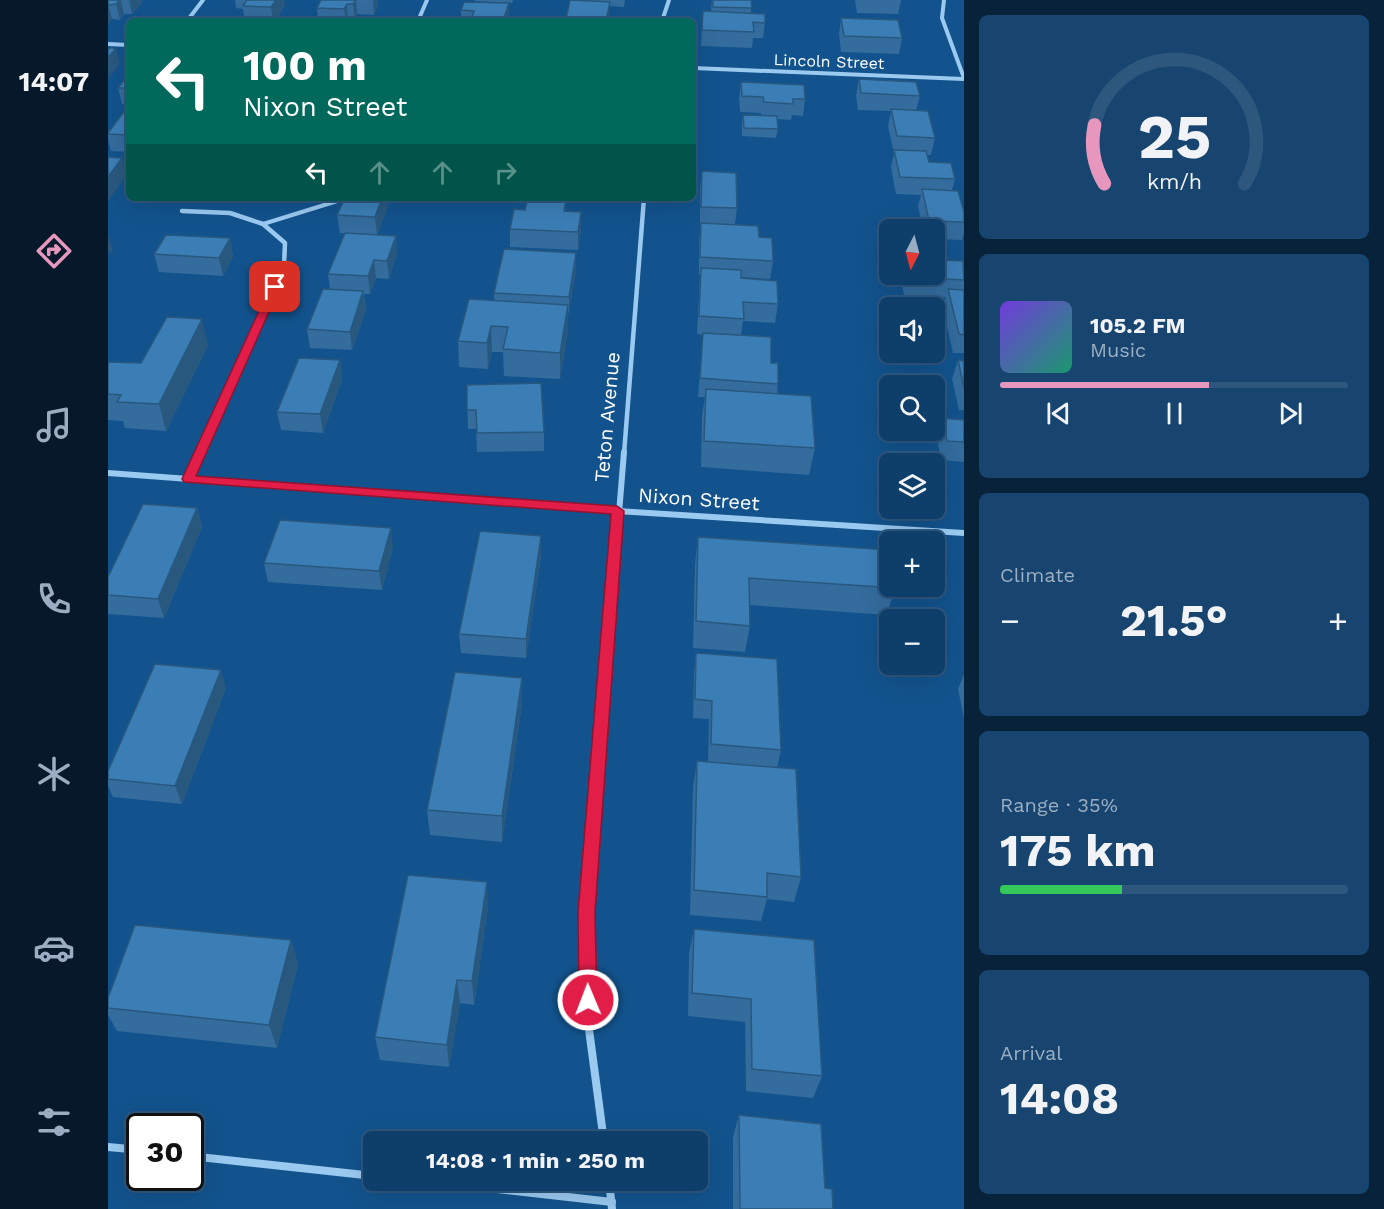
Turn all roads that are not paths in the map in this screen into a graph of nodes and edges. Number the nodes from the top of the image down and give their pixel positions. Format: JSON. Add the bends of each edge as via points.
{"nodes":[{"id":1,"x":203,"y":0,"type":"edge"},
{"id":2,"x":427,"y":0,"type":"edge"},
{"id":3,"x":669,"y":0,"type":"edge"},
{"id":4,"x":944,"y":0,"type":"edge"},
{"id":5,"x":189,"y":18,"type":"edge"},
{"id":6,"x":419,"y":18,"type":"edge"},
{"id":7,"x":663,"y":18,"type":"edge"},
{"id":8,"x":108,"y":44,"type":"edge"},
{"id":9,"x":126,"y":45,"type":"edge"},
{"id":10,"x":696,"y":68,"type":"edge"},
{"id":11,"x":964,"y":78,"type":"edge"},
{"id":12,"x":337,"y":201,"type":"edge"},
{"id":13,"x":644,"y":201,"type":"edge"},
{"id":14,"x":182,"y":211,"type":"dead end"},
{"id":15,"x":263,"y":224,"type":"junction"},
{"id":16,"x":108,"y":473,"type":"edge"},
{"id":17,"x":189,"y":479,"type":"junction"},
{"id":18,"x":617,"y":511,"type":"junction"},
{"id":19,"x":964,"y":532,"type":"edge"},
{"id":20,"x":603,"y":1131,"type":"edge"},
{"id":21,"x":108,"y":1147,"type":"edge"},
{"id":22,"x":126,"y":1149,"type":"edge"},
{"id":23,"x":204,"y":1158,"type":"edge"},
{"id":24,"x":363,"y":1175,"type":"edge"},
{"id":25,"x":499,"y":1191,"type":"edge"},
{"id":26,"x":610,"y":1191,"type":"edge"},
{"id":27,"x":612,"y":1206,"type":"edge"}],
"edges":[{"from":1,"to":5,"type":"street"},
{"from":2,"to":6,"type":"street"},
{"from":3,"to":7,"type":"street"},
{"from":4,"to":11,"type":"street","via":[[942,18]]},
{"from":8,"to":9,"type":"street"},
{"from":10,"to":11,"type":"street","name":"Lincoln Street"},
{"from":12,"to":15,"type":"lane"},
{"from":13,"to":18,"type":"street","name":"Teton Avenue"},
{"from":14,"to":15,"type":"street","via":[[230,213]]},
{"from":15,"to":17,"type":"street","via":[[285,243],[285,266]]},
{"from":16,"to":17,"type":"street","name":"Nixon Street"},
{"from":17,"to":18,"type":"street","name":"Nixon Street"},
{"from":18,"to":19,"type":"street","name":"Nixon Street"},
{"from":18,"to":20,"type":"street","name":"Teton Avenue","via":[[586,912],[588,1022]]},
{"from":21,"to":22,"type":"street"},
{"from":23,"to":24,"type":"street"},
{"from":25,"to":27,"type":"street"},
{"from":26,"to":27,"type":"street"}]}
